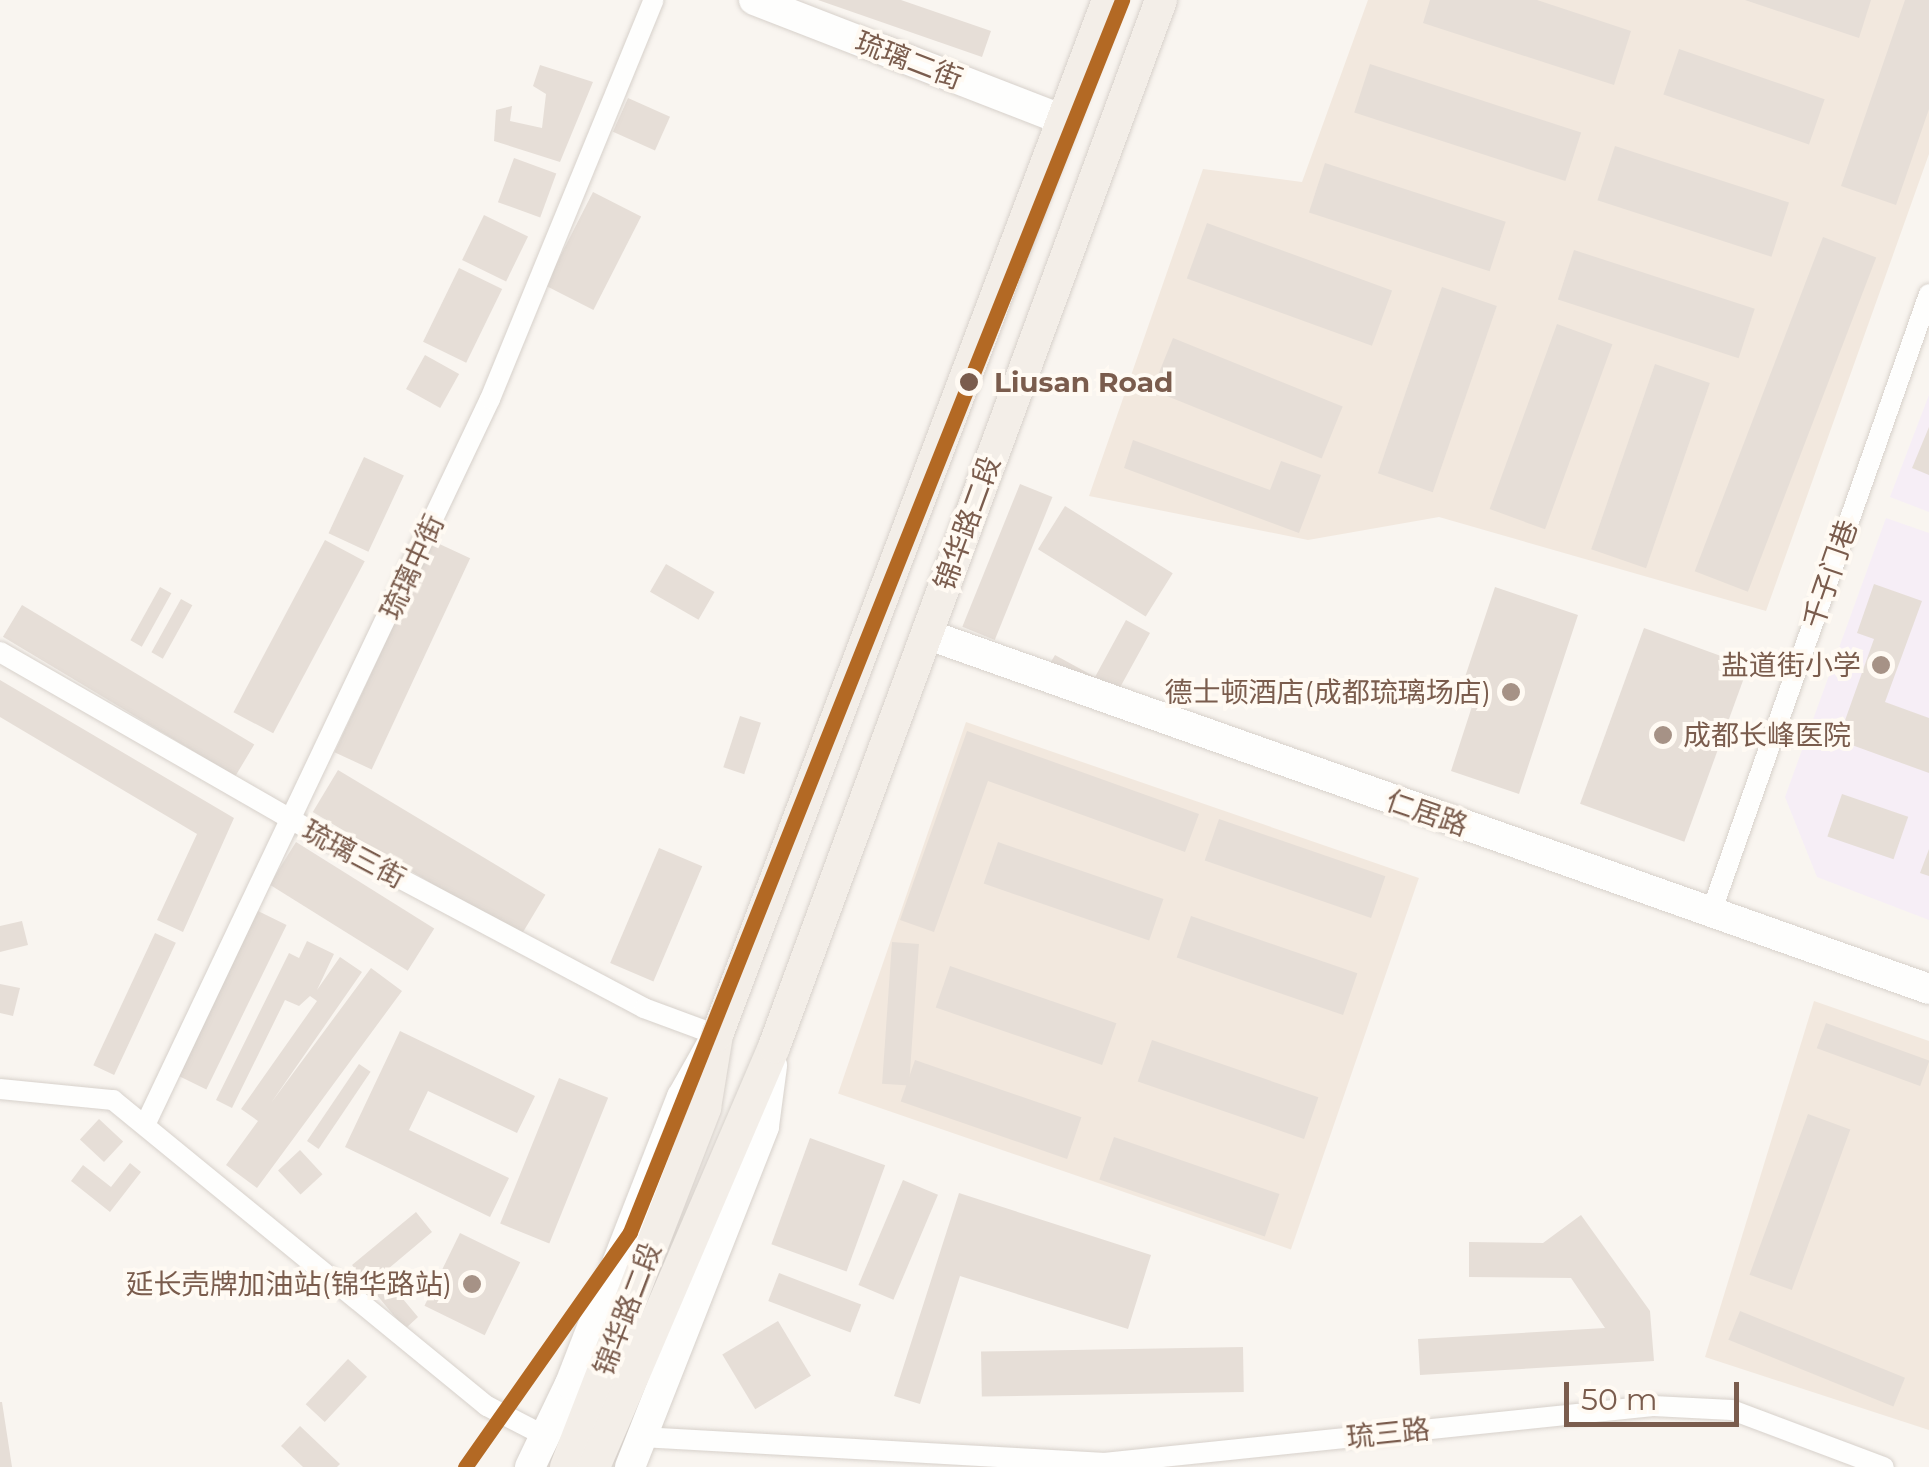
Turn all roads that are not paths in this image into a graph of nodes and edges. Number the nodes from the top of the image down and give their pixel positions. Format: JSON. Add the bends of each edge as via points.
{"nodes":[{"id":1,"x":654,"y":0,"type":"edge"},
{"id":2,"x":754,"y":0,"type":"edge"},
{"id":3,"x":1108,"y":0,"type":"edge"},
{"id":4,"x":1161,"y":0,"type":"edge"},
{"id":5,"x":1064,"y":120,"type":"junction"},
{"id":6,"x":1929,"y":294,"type":"edge"},
{"id":7,"x":926,"y":634,"type":"junction"},
{"id":8,"x":0,"y":652,"type":"edge"},
{"id":9,"x":293,"y":822,"type":"junction"},
{"id":10,"x":1712,"y":910,"type":"junction"},
{"id":11,"x":1929,"y":989,"type":"edge"},
{"id":12,"x":718,"y":1035,"type":"junction"},
{"id":13,"x":774,"y":1047,"type":"junction"},
{"id":14,"x":0,"y":1089,"type":"edge"},
{"id":15,"x":146,"y":1123,"type":"junction"},
{"id":16,"x":545,"y":1436,"type":"junction"},
{"id":17,"x":642,"y":1437,"type":"junction"},
{"id":18,"x":1103,"y":1465,"type":"edge"},
{"id":19,"x":530,"y":1467,"type":"edge"},
{"id":20,"x":566,"y":1467,"type":"edge"},
{"id":21,"x":594,"y":1467,"type":"edge"},
{"id":22,"x":630,"y":1467,"type":"edge"},
{"id":23,"x":1884,"y":1467,"type":"edge"}],
"edges":[{"from":1,"to":9,"type":"street","name":"琉璃中街","via":[[490,399]]},
{"from":2,"to":5,"type":"street","name":"琉璃二街"},
{"from":3,"to":5,"type":"main road","name":"锦华路二段"},
{"from":4,"to":7,"type":"main road","name":"锦华路二段"},
{"from":5,"to":12,"type":"main road","name":"锦华路二段"},
{"from":6,"to":10,"type":"street","name":"千子门巷"},
{"from":7,"to":10,"type":"street","name":"仁居路"},
{"from":7,"to":13,"type":"main road","name":"锦华路二段"},
{"from":8,"to":9,"type":"street","name":"琉璃三街"},
{"from":9,"to":12,"type":"street","name":"琉璃三街","via":[[644,1008]]},
{"from":9,"to":15,"type":"street","name":"琉璃中街"},
{"from":10,"to":11,"type":"street","name":"仁居路"},
{"from":12,"to":16,"type":"street","name":"锦华路二段","via":[[682,1097]]},
{"from":12,"to":20,"type":"main road","name":"锦华路二段","via":[[705,1108]]},
{"from":13,"to":17,"type":"street","name":"锦华路二段","via":[[764,1126]]},
{"from":13,"to":21,"type":"main road","name":"锦华路二段"},
{"from":14,"to":15,"type":"street","via":[[113,1100]]},
{"from":15,"to":16,"type":"street","via":[[487,1406]]},
{"from":16,"to":19,"type":"street","name":"锦华路二段"},
{"from":17,"to":18,"type":"street","name":"琉三路"},
{"from":17,"to":22,"type":"street","name":"锦华路二段"},
{"from":18,"to":23,"type":"street","name":"琉三路","via":[[1652,1406],[1732,1410]]}]}
